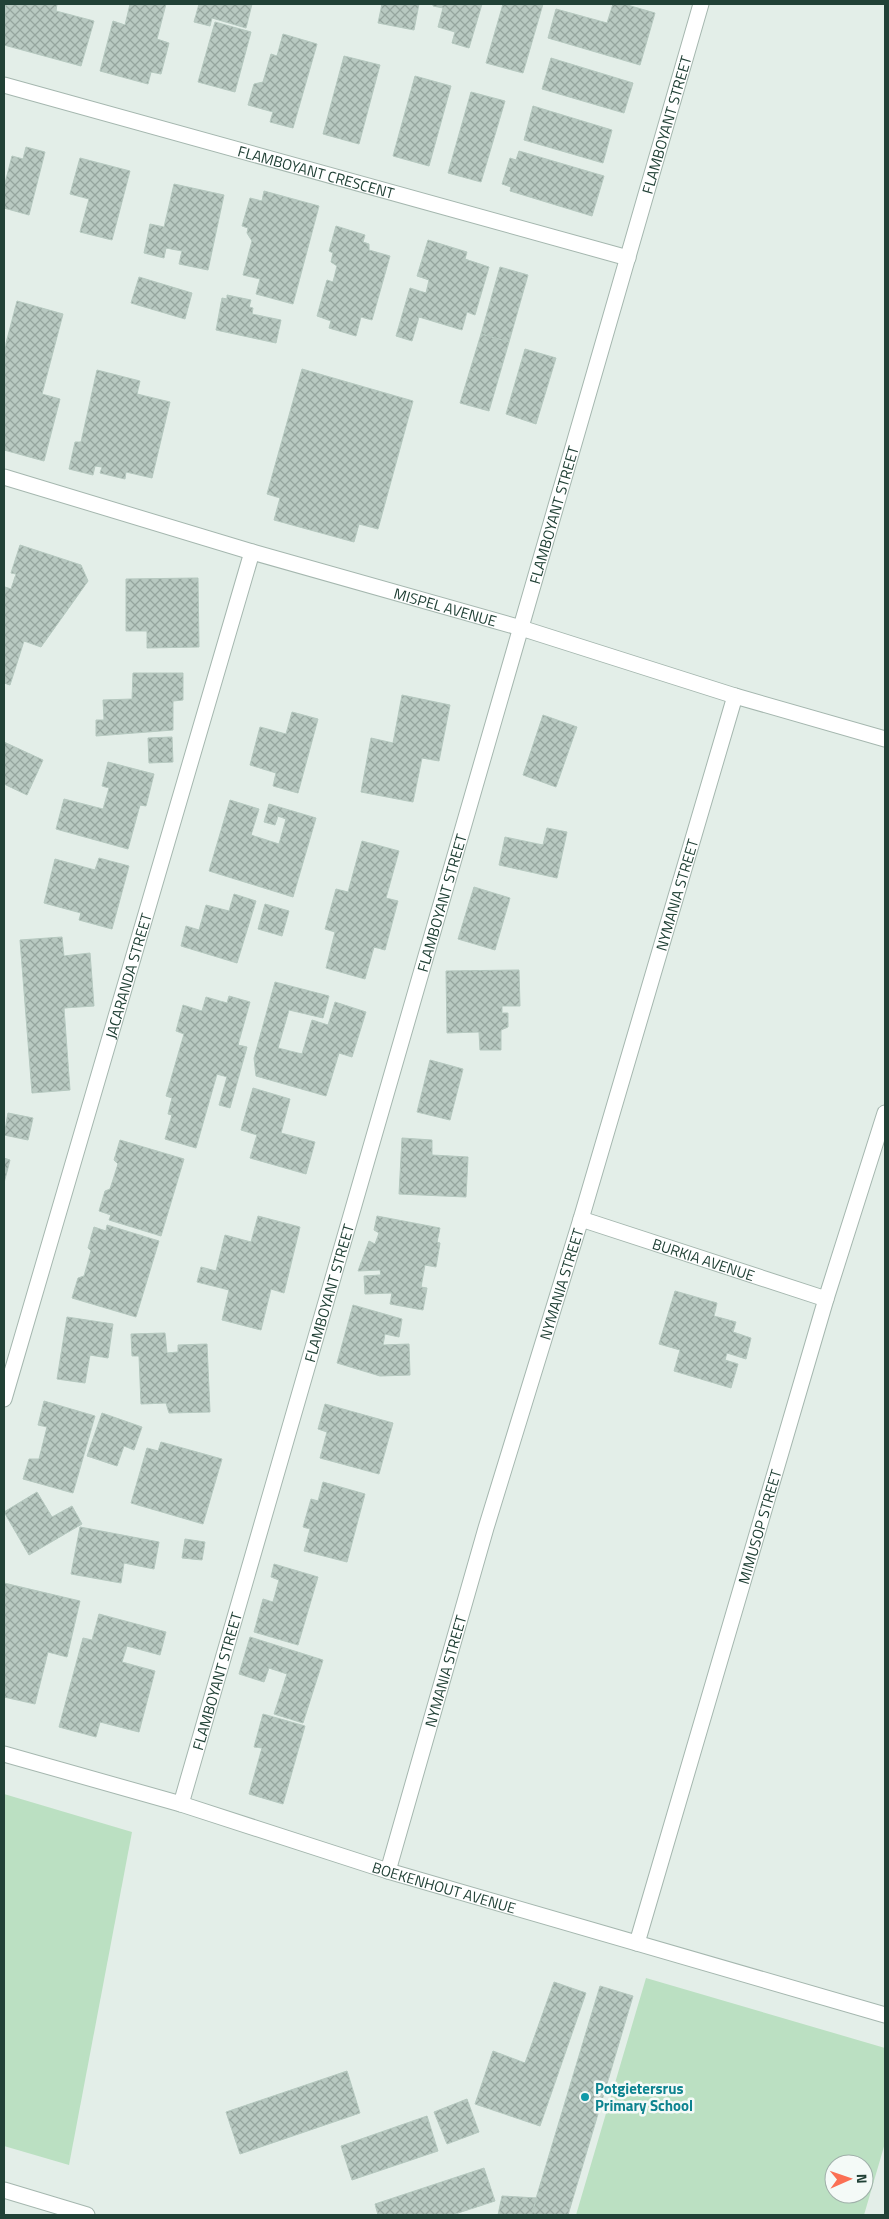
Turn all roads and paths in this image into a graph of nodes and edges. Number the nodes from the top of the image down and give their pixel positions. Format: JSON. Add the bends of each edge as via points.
{"nodes":[{"id":1,"x":702,"y":4,"type":"edge"},
{"id":2,"x":4,"y":85,"type":"edge"},
{"id":3,"x":628,"y":258,"type":"junction"},
{"id":4,"x":4,"y":476,"type":"edge"},
{"id":5,"x":252,"y":552,"type":"junction"},
{"id":6,"x":521,"y":628,"type":"junction"},
{"id":7,"x":735,"y":696,"type":"junction"},
{"id":8,"x":885,"y":739,"type":"edge"},
{"id":9,"x":885,"y":1112,"type":"edge"},
{"id":10,"x":581,"y":1219,"type":"junction"},
{"id":11,"x":826,"y":1299,"type":"junction"},
{"id":12,"x":4,"y":1400,"type":"edge"},
{"id":13,"x":4,"y":1754,"type":"edge"},
{"id":14,"x":181,"y":1804,"type":"junction"},
{"id":15,"x":388,"y":1871,"type":"junction"},
{"id":16,"x":636,"y":1943,"type":"junction"},
{"id":17,"x":885,"y":2015,"type":"edge"},
{"id":18,"x":4,"y":2190,"type":"edge"},
{"id":19,"x":87,"y":2215,"type":"edge"}],
"edges":[{"from":1,"to":3,"type":"street","name":"FLAMBOYANT STREET"},
{"from":2,"to":3,"type":"street","name":"FLAMBOYANT CRESCENT"},
{"from":3,"to":6,"type":"street","name":"FLAMBOYANT STREET"},
{"from":4,"to":5,"type":"street","name":"MISPEL AVENUE"},
{"from":5,"to":6,"type":"street","name":"MISPEL AVENUE"},
{"from":5,"to":12,"type":"street","name":"JACARANDA STREET"},
{"from":6,"to":7,"type":"street","name":"MISPEL AVENUE"},
{"from":6,"to":14,"type":"street","name":"FLAMBOYANT STREET"},
{"from":7,"to":8,"type":"street","name":"MISPEL AVENUE"},
{"from":7,"to":10,"type":"street","name":"NYMANIA STREET"},
{"from":9,"to":11,"type":"street","name":"MIMUSOP STREET"},
{"from":10,"to":11,"type":"street","name":"BURKIA AVENUE"},
{"from":10,"to":15,"type":"street","name":"NYMANIA STREET","via":[[486,1528]]},
{"from":11,"to":16,"type":"street","name":"MIMUSOP STREET"},
{"from":13,"to":14,"type":"street","name":"BOEKENHOUT AVENUE"},
{"from":14,"to":15,"type":"street","name":"BOEKENHOUT AVENUE"},
{"from":15,"to":16,"type":"street","name":"BOEKENHOUT AVENUE"},
{"from":16,"to":17,"type":"street","name":"BOEKENHOUT AVENUE"},
{"from":18,"to":19,"type":"street"}]}
